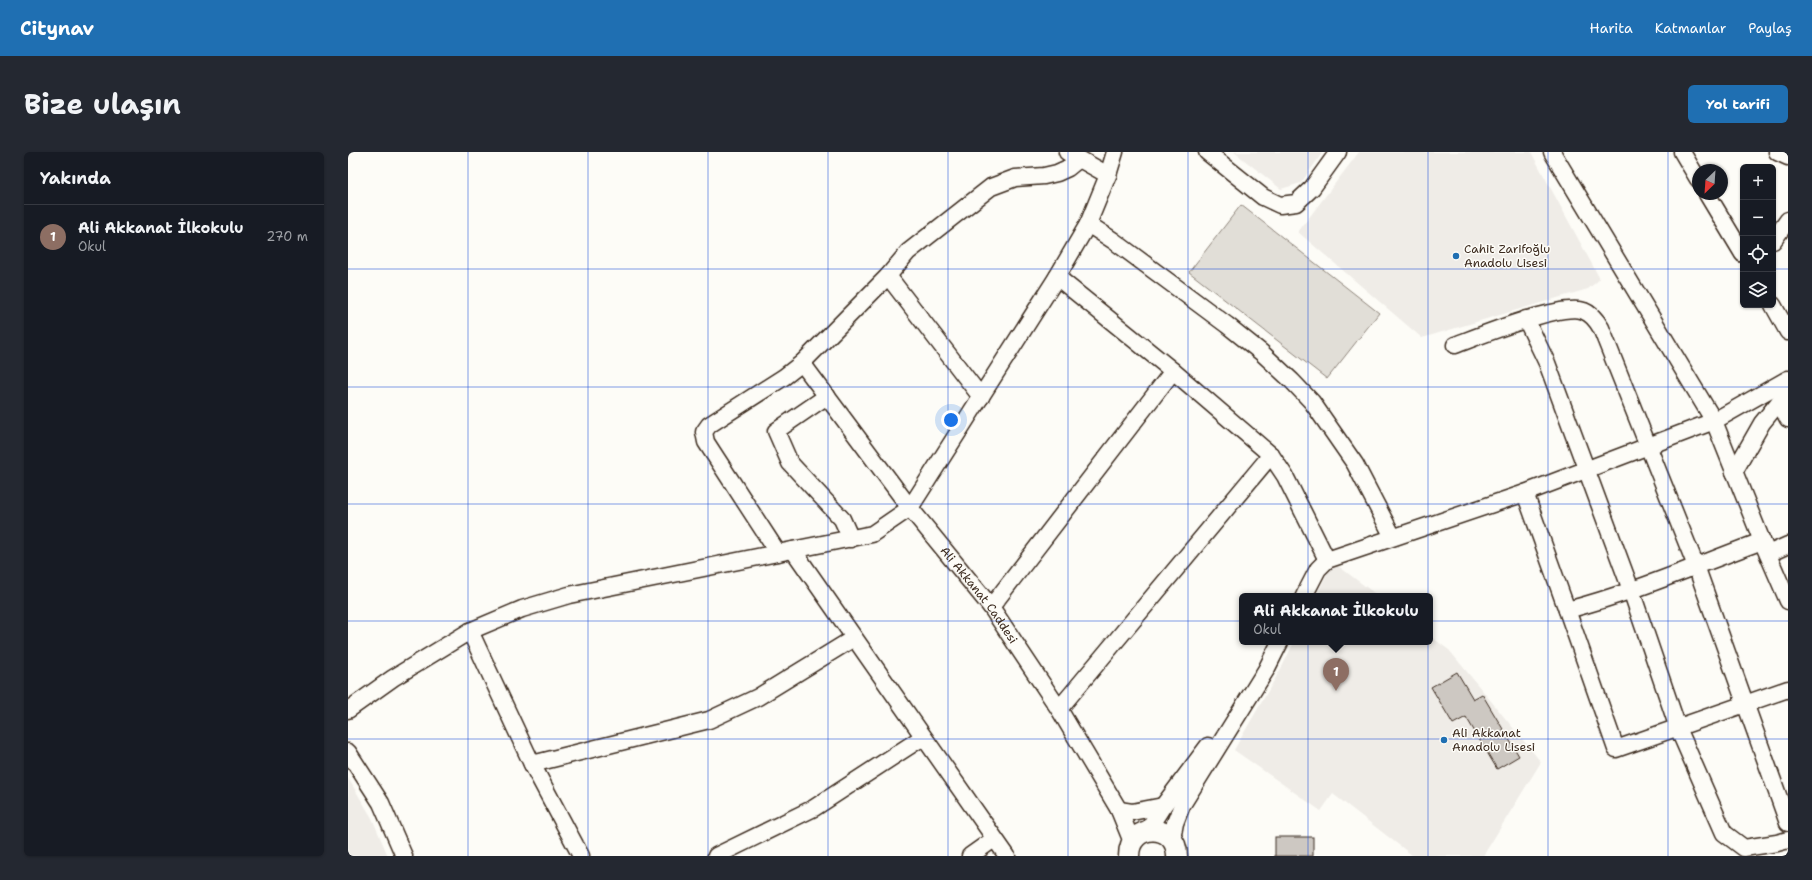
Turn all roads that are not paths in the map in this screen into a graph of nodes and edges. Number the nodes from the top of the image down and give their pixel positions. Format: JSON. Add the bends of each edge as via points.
{"nodes":[{"id":1,"x":1115,"y":152,"type":"edge"},
{"id":2,"x":1207,"y":152,"type":"edge"},
{"id":3,"x":1338,"y":152,"type":"edge"},
{"id":4,"x":1552,"y":152,"type":"edge"},
{"id":5,"x":1682,"y":152,"type":"edge"},
{"id":6,"x":1777,"y":152,"type":"edge"},
{"id":7,"x":1073,"y":155,"type":"edge"},
{"id":8,"x":1788,"y":157,"type":"edge"},
{"id":9,"x":1692,"y":169,"type":"edge"},
{"id":10,"x":1108,"y":175,"type":"junction"},
{"id":11,"x":1711,"y":200,"type":"edge"},
{"id":12,"x":1788,"y":220,"type":"edge"},
{"id":13,"x":1088,"y":224,"type":"junction"},
{"id":14,"x":1776,"y":237,"type":"edge"},
{"id":15,"x":1740,"y":249,"type":"edge"},
{"id":16,"x":888,"y":276,"type":"junction"},
{"id":17,"x":1057,"y":277,"type":"junction"},
{"id":18,"x":1774,"y":308,"type":"edge"},
{"id":19,"x":1526,"y":319,"type":"junction"},
{"id":20,"x":1788,"y":332,"type":"edge"},
{"id":21,"x":1455,"y":345,"type":"dead end"},
{"id":22,"x":802,"y":364,"type":"junction"},
{"id":23,"x":1173,"y":371,"type":"junction"},
{"id":24,"x":1788,"y":379,"type":"edge"},
{"id":25,"x":827,"y":396,"type":"junction"},
{"id":26,"x":981,"y":397,"type":"junction"},
{"id":27,"x":1784,"y":397,"type":"edge"},
{"id":28,"x":1788,"y":419,"type":"edge"},
{"id":29,"x":1714,"y":421,"type":"junction"},
{"id":30,"x":1648,"y":446,"type":"junction"},
{"id":31,"x":1271,"y":455,"type":"junction"},
{"id":32,"x":1586,"y":470,"type":"junction"},
{"id":33,"x":1734,"y":472,"type":"junction"},
{"id":34,"x":1525,"y":493,"type":"junction"},
{"id":35,"x":910,"y":508,"type":"junction"},
{"id":36,"x":1393,"y":538,"type":"junction"},
{"id":37,"x":851,"y":539,"type":"junction"},
{"id":38,"x":1788,"y":545,"type":"edge"},
{"id":39,"x":1765,"y":548,"type":"junction"},
{"id":40,"x":785,"y":552,"type":"junction"},
{"id":41,"x":1327,"y":560,"type":"junction"},
{"id":42,"x":1696,"y":566,"type":"junction"},
{"id":43,"x":1631,"y":590,"type":"junction"},
{"id":44,"x":1306,"y":593,"type":"edge"},
{"id":45,"x":1788,"y":601,"type":"edge"},
{"id":46,"x":991,"y":607,"type":"junction"},
{"id":47,"x":1567,"y":610,"type":"junction"},
{"id":48,"x":470,"y":631,"type":"junction"},
{"id":49,"x":854,"y":638,"type":"junction"},
{"id":50,"x":1278,"y":645,"type":"edge"},
{"id":51,"x":1266,"y":670,"type":"junction"},
{"id":52,"x":1788,"y":689,"type":"edge"},
{"id":53,"x":1746,"y":704,"type":"junction"},
{"id":54,"x":348,"y":710,"type":"edge"},
{"id":55,"x":1059,"y":710,"type":"junction"},
{"id":56,"x":1678,"y":728,"type":"junction"},
{"id":57,"x":923,"y":737,"type":"junction"},
{"id":58,"x":348,"y":752,"type":"edge"},
{"id":59,"x":532,"y":764,"type":"junction"},
{"id":60,"x":1162,"y":806,"type":"junction"},
{"id":61,"x":1119,"y":810,"type":"junction"},
{"id":62,"x":1788,"y":823,"type":"edge"},
{"id":63,"x":994,"y":840,"type":"junction"},
{"id":64,"x":1788,"y":840,"type":"edge"},
{"id":65,"x":1136,"y":843,"type":"edge"},
{"id":66,"x":1176,"y":851,"type":"edge"},
{"id":67,"x":404,"y":856,"type":"edge"},
{"id":68,"x":581,"y":856,"type":"edge"},
{"id":69,"x":716,"y":856,"type":"edge"},
{"id":70,"x":970,"y":856,"type":"edge"},
{"id":71,"x":1007,"y":856,"type":"edge"}],
"edges":[{"from":1,"to":10,"type":"street"},
{"from":2,"to":3,"type":"street","via":[[1263,197],[1280,205],[1296,203]]},
{"from":4,"to":29,"type":"street"},
{"from":5,"to":9,"type":"street"},
{"from":6,"to":8,"type":"street"},
{"from":7,"to":10,"type":"street"},
{"from":7,"to":16,"type":"street","via":[[1068,168],[1057,173],[1015,178],[991,187],[908,252]]},
{"from":10,"to":13,"type":"street"},
{"from":11,"to":15,"type":"street"},
{"from":12,"to":14,"type":"street"},
{"from":13,"to":17,"type":"street"},
{"from":13,"to":36,"type":"street","via":[[1228,325],[1292,381],[1312,402],[1354,464]]},
{"from":16,"to":22,"type":"street"},
{"from":16,"to":26,"type":"street"},
{"from":17,"to":23,"type":"street"},
{"from":17,"to":26,"type":"street"},
{"from":18,"to":20,"type":"street"},
{"from":19,"to":21,"type":"street"},
{"from":19,"to":30,"type":"street","via":[[1572,309],[1584,311],[1596,319]]},
{"from":19,"to":32,"type":"street","via":[[1547,363]]},
{"from":22,"to":25,"type":"street","name":"Ali Akkanat Caddesi"},
{"from":22,"to":40,"type":"street","via":[[709,425],[704,432],[706,442]]},
{"from":23,"to":31,"type":"street"},
{"from":23,"to":46,"type":"street"},
{"from":24,"to":29,"type":"street"},
{"from":25,"to":35,"type":"street","name":"Ali Akkanat Caddesi"},
{"from":25,"to":37,"type":"street","via":[[776,431],[790,464],[842,519]]},
{"from":26,"to":35,"type":"street"},
{"from":27,"to":28,"type":"street"},
{"from":27,"to":33,"type":"street","via":[[1762,423]]},
{"from":29,"to":30,"type":"street"},
{"from":29,"to":33,"type":"street"},
{"from":30,"to":32,"type":"street"},
{"from":30,"to":42,"type":"street"},
{"from":31,"to":41,"type":"street","via":[[1286,476]]},
{"from":31,"to":55,"type":"street"},
{"from":32,"to":34,"type":"street"},
{"from":32,"to":43,"type":"street"},
{"from":33,"to":39,"type":"street"},
{"from":34,"to":36,"type":"street"},
{"from":34,"to":47,"type":"street"},
{"from":35,"to":37,"type":"street","via":[[872,534]]},
{"from":35,"to":46,"type":"street","name":"Ali Akkanat Caddesi"},
{"from":36,"to":41,"type":"street"},
{"from":37,"to":40,"type":"street"},
{"from":38,"to":39,"type":"street"},
{"from":39,"to":42,"type":"street"},
{"from":39,"to":45,"type":"street"},
{"from":40,"to":48,"type":"street","via":[[569,595],[522,609]]},
{"from":40,"to":49,"type":"street"},
{"from":41,"to":44,"type":"street","via":[[1318,569]]},
{"from":42,"to":43,"type":"street"},
{"from":42,"to":53,"type":"street"},
{"from":43,"to":47,"type":"street"},
{"from":43,"to":56,"type":"street"},
{"from":46,"to":55,"type":"street","name":"Ali Akkanat Caddesi"},
{"from":47,"to":56,"type":"street","via":[[1616,749]]},
{"from":48,"to":54,"type":"street","via":[[393,678]]},
{"from":48,"to":59,"type":"street"},
{"from":49,"to":57,"type":"street"},
{"from":49,"to":59,"type":"street","via":[[758,697],[708,720]]},
{"from":50,"to":51,"type":"street"},
{"from":51,"to":60,"type":"street"},
{"from":51,"to":66,"type":"street","via":[[1182,805],[1175,823]]},
{"from":52,"to":53,"type":"street"},
{"from":53,"to":56,"type":"street"},
{"from":53,"to":62,"type":"street"},
{"from":55,"to":61,"type":"street","name":"Ali Akkanat Caddesi"},
{"from":56,"to":64,"type":"street","via":[[1724,833],[1744,848]]},
{"from":57,"to":63,"type":"street"},
{"from":57,"to":69,"type":"street","via":[[814,808]]},
{"from":58,"to":67,"type":"street","via":[[381,803]]},
{"from":59,"to":68,"type":"street"},
{"from":60,"to":61,"type":"street","via":[[1132,812]]},
{"from":60,"to":65,"type":"street"},
{"from":61,"to":65,"type":"street","name":"Ali Akkanat Caddesi"},
{"from":63,"to":70,"type":"street"},
{"from":63,"to":71,"type":"street"},
{"from":65,"to":66,"type":"main road","via":[[1159,831],[1166,834]]}]}
